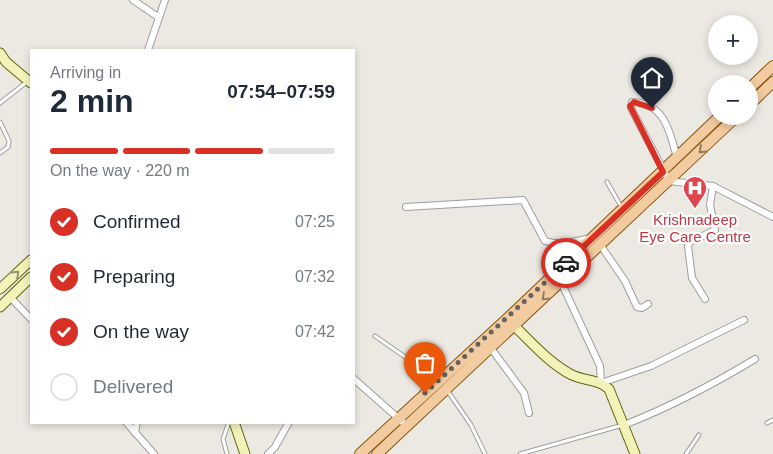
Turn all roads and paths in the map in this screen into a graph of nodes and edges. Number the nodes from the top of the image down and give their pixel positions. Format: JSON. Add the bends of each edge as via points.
{"nodes":[{"id":1,"x":133,"y":0,"type":"edge"},
{"id":2,"x":165,"y":0,"type":"edge"},
{"id":3,"x":158,"y":18,"type":"junction"},
{"id":4,"x":148,"y":49,"type":"edge"},
{"id":5,"x":0,"y":53,"type":"edge"},
{"id":6,"x":773,"y":66,"type":"edge"},
{"id":7,"x":758,"y":80,"type":"edge"},
{"id":8,"x":30,"y":82,"type":"edge"},
{"id":9,"x":773,"y":82,"type":"edge"},
{"id":10,"x":758,"y":96,"type":"edge"},
{"id":11,"x":0,"y":103,"type":"edge"},
{"id":12,"x":0,"y":122,"type":"edge"},
{"id":13,"x":711,"y":125,"type":"edge"},
{"id":14,"x":728,"y":125,"type":"edge"},
{"id":15,"x":0,"y":153,"type":"edge"},
{"id":16,"x":677,"y":158,"type":"junction"},
{"id":17,"x":663,"y":172,"type":"junction"},
{"id":18,"x":669,"y":181,"type":"junction"},
{"id":19,"x":607,"y":182,"type":"dead end"},
{"id":20,"x":713,"y":186,"type":"junction"},
{"id":21,"x":406,"y":207,"type":"dead end"},
{"id":22,"x":623,"y":210,"type":"junction"},
{"id":23,"x":773,"y":217,"type":"edge"},
{"id":24,"x":593,"y":237,"type":"junction"},
{"id":25,"x":601,"y":245,"type":"junction"},
{"id":26,"x":30,"y":261,"type":"edge"},
{"id":27,"x":30,"y":278,"type":"edge"},
{"id":28,"x":561,"y":282,"type":"junction"},
{"id":29,"x":0,"y":289,"type":"edge"},
{"id":30,"x":10,"y":297,"type":"junction"},
{"id":31,"x":705,"y":299,"type":"dead end"},
{"id":32,"x":648,"y":304,"type":"dead end"},
{"id":33,"x":0,"y":307,"type":"edge"},
{"id":34,"x":30,"y":318,"type":"edge"},
{"id":35,"x":744,"y":320,"type":"dead end"},
{"id":36,"x":511,"y":322,"type":"junction"},
{"id":37,"x":375,"y":336,"type":"dead end"},
{"id":38,"x":490,"y":347,"type":"junction"},
{"id":39,"x":755,"y":359,"type":"dead end"},
{"id":40,"x":355,"y":380,"type":"edge"},
{"id":41,"x":601,"y":383,"type":"junction"},
{"id":42,"x":442,"y":384,"type":"junction"},
{"id":43,"x":529,"y":413,"type":"dead end"},
{"id":44,"x":399,"y":417,"type":"junction"},
{"id":45,"x":773,"y":420,"type":"edge"},
{"id":46,"x":767,"y":423,"type":"dead end"},
{"id":47,"x":128,"y":424,"type":"edge"},
{"id":48,"x":137,"y":424,"type":"edge"},
{"id":49,"x":228,"y":424,"type":"edge"},
{"id":50,"x":235,"y":424,"type":"edge"},
{"id":51,"x":287,"y":424,"type":"edge"},
{"id":52,"x":624,"y":425,"type":"junction"},
{"id":53,"x":407,"y":426,"type":"junction"},
{"id":54,"x":136,"y":433,"type":"junction"},
{"id":55,"x":699,"y":435,"type":"dead end"},
{"id":56,"x":154,"y":454,"type":"edge"},
{"id":57,"x":227,"y":454,"type":"edge"},
{"id":58,"x":245,"y":454,"type":"edge"},
{"id":59,"x":268,"y":454,"type":"edge"},
{"id":60,"x":360,"y":454,"type":"edge"},
{"id":61,"x":378,"y":454,"type":"edge"},
{"id":62,"x":485,"y":454,"type":"edge"},
{"id":63,"x":520,"y":454,"type":"edge"},
{"id":64,"x":635,"y":454,"type":"edge"},
{"id":65,"x":686,"y":454,"type":"edge"}],
"edges":[{"from":1,"to":3,"type":"street"},
{"from":2,"to":3,"type":"street"},
{"from":3,"to":4,"type":"street"},
{"from":5,"to":8,"type":"street"},
{"from":6,"to":7,"type":"main road"},
{"from":8,"to":11,"type":"lane"},
{"from":9,"to":10,"type":"main road"},
{"from":12,"to":15,"type":"lane","via":[[9,141],[8,147]]},
{"from":13,"to":16,"type":"main road"},
{"from":14,"to":18,"type":"main road","one_way":true},
{"from":16,"to":17,"type":"main road"},
{"from":16,"to":17,"type":"street","via":[[668,125],[660,114],[632,102],[630,108]]},
{"from":17,"to":18,"type":"street"},
{"from":17,"to":22,"type":"main road"},
{"from":18,"to":20,"type":"street"},
{"from":18,"to":25,"type":"main road"},
{"from":19,"to":22,"type":"lane"},
{"from":20,"to":23,"type":"street"},
{"from":20,"to":31,"type":"street","via":[[710,205],[715,230],[688,246],[692,278]]},
{"from":21,"to":24,"type":"street","via":[[523,200],[545,241],[571,242]]},
{"from":22,"to":24,"type":"main road"},
{"from":24,"to":25,"type":"street"},
{"from":24,"to":36,"type":"main road"},
{"from":25,"to":28,"type":"main road"},
{"from":25,"to":32,"type":"street","via":[[625,281],[637,307]]},
{"from":29,"to":26,"type":"street","one_way":true},
{"from":27,"to":30,"type":"street"},
{"from":28,"to":36,"type":"main road","one_way":true},
{"from":28,"to":41,"type":"street","via":[[600,366]]},
{"from":30,"to":33,"type":"street"},
{"from":30,"to":34,"type":"street"},
{"from":35,"to":41,"type":"street","via":[[651,366]]},
{"from":36,"to":38,"type":"main road"},
{"from":36,"to":41,"type":"street","via":[[542,353],[572,375]]},
{"from":36,"to":42,"type":"main road"},
{"from":37,"to":42,"type":"lane"},
{"from":38,"to":42,"type":"main road"},
{"from":38,"to":43,"type":"street","via":[[524,393]]},
{"from":39,"to":52,"type":"street","via":[[703,390]]},
{"from":40,"to":44,"type":"street"},
{"from":41,"to":52,"type":"street","via":[[609,389]]},
{"from":42,"to":44,"type":"main road"},
{"from":42,"to":53,"type":"main road"},
{"from":42,"to":62,"type":"lane","via":[[471,425]]},
{"from":44,"to":53,"type":"street"},
{"from":44,"to":60,"type":"main road"},
{"from":45,"to":46,"type":"lane"},
{"from":47,"to":54,"type":"street"},
{"from":48,"to":54,"type":"street"},
{"from":49,"to":57,"type":"lane","via":[[224,439]]},
{"from":50,"to":58,"type":"street"},
{"from":51,"to":59,"type":"street"},
{"from":52,"to":63,"type":"lane"},
{"from":52,"to":64,"type":"street"},
{"from":53,"to":61,"type":"main road"},
{"from":54,"to":56,"type":"street"},
{"from":55,"to":65,"type":"lane"}]}
